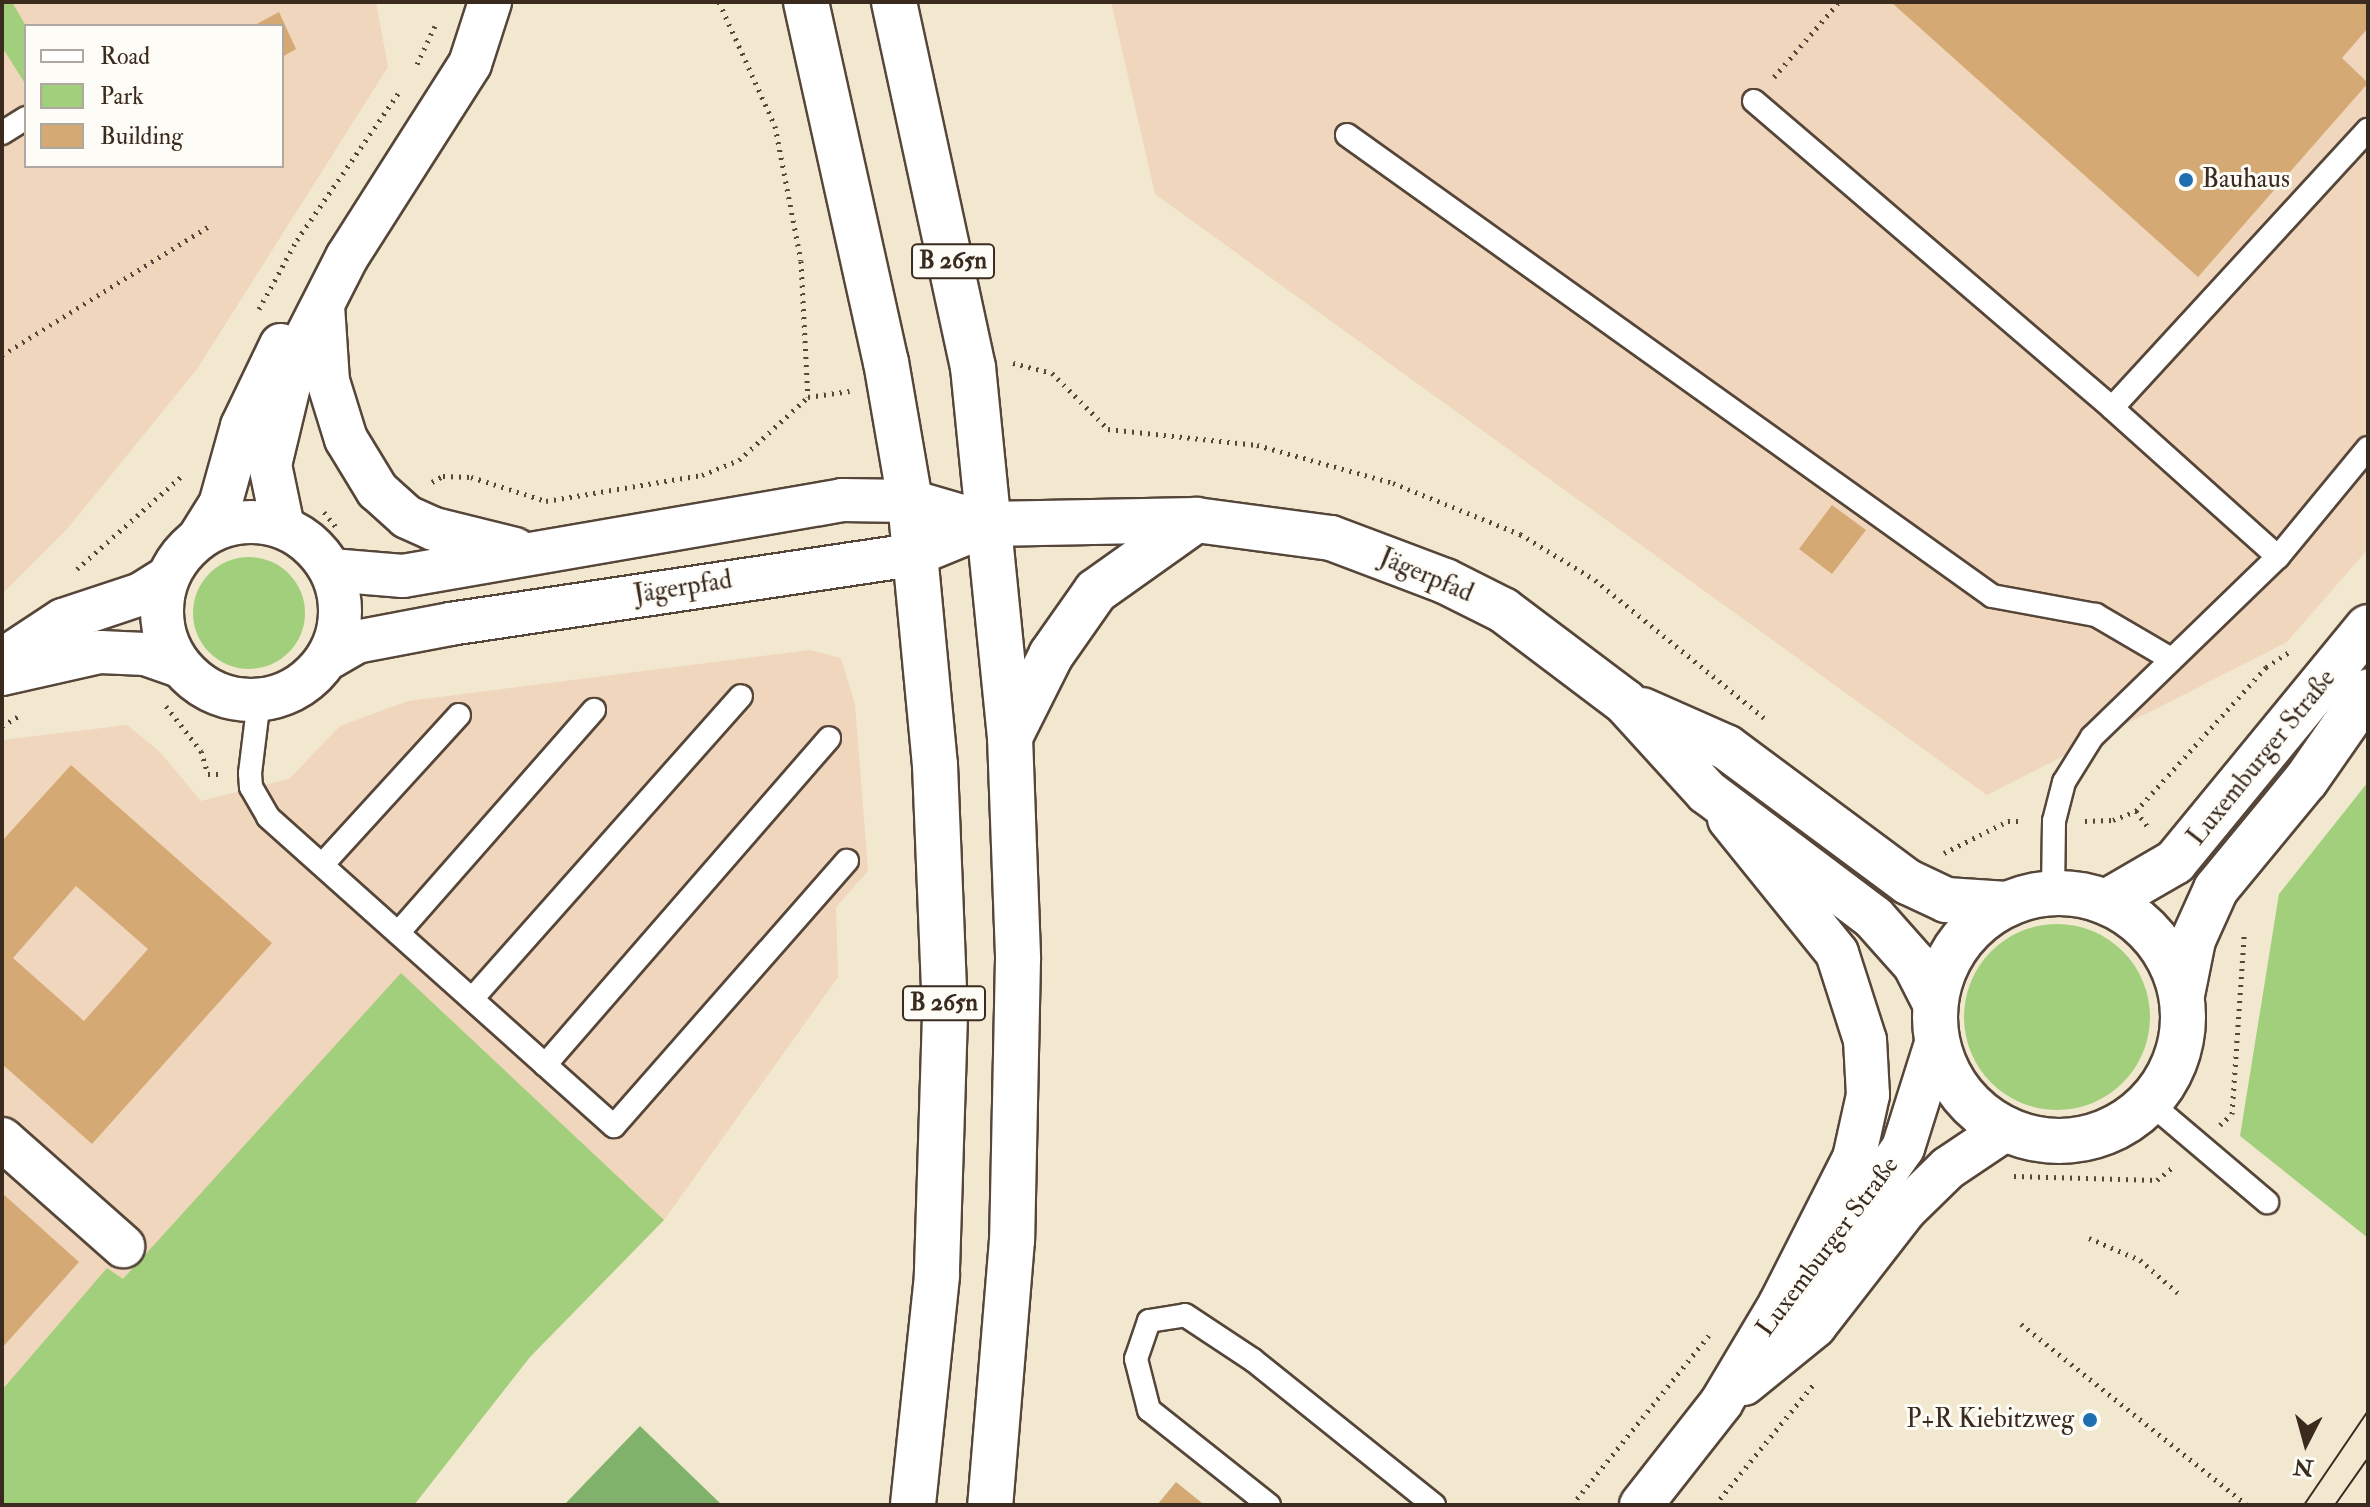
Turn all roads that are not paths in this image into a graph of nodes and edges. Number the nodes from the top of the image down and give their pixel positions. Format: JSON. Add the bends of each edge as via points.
{"nodes":[{"id":1,"x":490,"y":2,"type":"edge"},
{"id":2,"x":806,"y":2,"type":"edge"},
{"id":3,"x":894,"y":2,"type":"edge"},
{"id":4,"x":1754,"y":101,"type":"road end"},
{"id":5,"x":24,"y":119,"type":"edge"},
{"id":6,"x":2368,"y":130,"type":"edge"},
{"id":7,"x":2,"y":133,"type":"edge"},
{"id":8,"x":1347,"y":135,"type":"dead end"},
{"id":9,"x":322,"y":300,"type":"junction"},
{"id":10,"x":2112,"y":408,"type":"junction"},
{"id":11,"x":2368,"y":448,"type":"edge"},
{"id":12,"x":910,"y":501,"type":"junction"},
{"id":13,"x":1196,"y":520,"type":"junction"},
{"id":14,"x":989,"y":524,"type":"junction"},
{"id":15,"x":283,"y":527,"type":"junction"},
{"id":16,"x":199,"y":538,"type":"junction"},
{"id":17,"x":538,"y":553,"type":"junction"},
{"id":18,"x":338,"y":554,"type":"junction"},
{"id":19,"x":916,"y":554,"type":"junction"},
{"id":20,"x":2278,"y":557,"type":"junction"},
{"id":21,"x":168,"y":577,"type":"junction"},
{"id":22,"x":2368,"y":627,"type":"edge"},
{"id":23,"x":327,"y":659,"type":"junction"},
{"id":24,"x":2171,"y":659,"type":"junction"},
{"id":25,"x":2,"y":660,"type":"edge"},
{"id":26,"x":2,"y":674,"type":"edge"},
{"id":27,"x":169,"y":682,"type":"junction"},
{"id":28,"x":2368,"y":691,"type":"edge"},
{"id":29,"x":741,"y":696,"type":"dead end"},
{"id":30,"x":259,"y":700,"type":"junction"},
{"id":31,"x":1625,"y":702,"type":"junction"},
{"id":32,"x":594,"y":710,"type":"dead end"},
{"id":33,"x":459,"y":715,"type":"dead end"},
{"id":34,"x":1010,"y":737,"type":"junction"},
{"id":35,"x":829,"y":738,"type":"dead end"},
{"id":36,"x":1707,"y":792,"type":"junction"},
{"id":37,"x":847,"y":861,"type":"dead end"},
{"id":38,"x":322,"y":865,"type":"junction"},
{"id":39,"x":2053,"y":893,"type":"junction"},
{"id":40,"x":2106,"y":902,"type":"junction"},
{"id":41,"x":2007,"y":904,"type":"junction"},
{"id":42,"x":398,"y":933,"type":"junction"},
{"id":43,"x":2182,"y":995,"type":"junction"},
{"id":44,"x":472,"y":999,"type":"junction"},
{"id":45,"x":1936,"y":1022,"type":"junction"},
{"id":46,"x":545,"y":1065,"type":"junction"},
{"id":47,"x":2149,"y":1102,"type":"junction"},
{"id":48,"x":2006,"y":1129,"type":"junction"},
{"id":49,"x":2,"y":1139,"type":"edge"},
{"id":50,"x":2267,"y":1202,"type":"dead end"},
{"id":51,"x":123,"y":1246,"type":"dead end"},
{"id":52,"x":1780,"y":1304,"type":"junction"},
{"id":53,"x":1721,"y":1403,"type":"junction"},
{"id":54,"x":913,"y":1505,"type":"edge"},
{"id":55,"x":990,"y":1505,"type":"edge"},
{"id":56,"x":1269,"y":1505,"type":"edge"},
{"id":57,"x":1434,"y":1505,"type":"edge"},
{"id":58,"x":1641,"y":1505,"type":"edge"}],
"edges":[{"from":1,"to":9,"type":"street","via":[[470,64]]},
{"from":2,"to":12,"type":"street","number":"B 265n","via":[[890,385]]},
{"from":3,"to":14,"type":"street","number":"B 265n","via":[[970,353]]},
{"from":4,"to":10,"type":"lane"},
{"from":5,"to":7,"type":"lane"},
{"from":6,"to":10,"type":"lane"},
{"from":8,"to":24,"type":"lane","via":[[1992,596],[2096,615]]},
{"from":9,"to":15,"type":"street","via":[[296,357],[270,465]]},
{"from":9,"to":16,"type":"street","via":[[285,338],[256,391],[220,505]]},
{"from":9,"to":17,"type":"street","via":[[328,381],[346,439],[377,490],[407,517],[464,538]]},
{"from":10,"to":20,"type":"lane"},
{"from":11,"to":20,"type":"lane"},
{"from":12,"to":14,"type":"street"},
{"from":12,"to":17,"type":"street","via":[[842,500]]},
{"from":12,"to":19,"type":"street","number":"B 265n"},
{"from":13,"to":14,"type":"street","name":"Jägerpfad"},
{"from":13,"to":31,"type":"street","name":"Jägerpfad","via":[[1331,538],[1445,581],[1503,610]]},
{"from":13,"to":34,"type":"street","via":[[1096,591],[1051,655]]},
{"from":14,"to":19,"type":"street","name":"Jägerpfad"},
{"from":14,"to":34,"type":"street","number":"B 265n"},
{"from":15,"to":16,"type":"street","via":[[255,521],[226,525]]},
{"from":15,"to":18,"type":"street","via":[[319,551]]},
{"from":16,"to":21,"type":"street"},
{"from":17,"to":18,"type":"street","via":[[403,576]]},
{"from":18,"to":23,"type":"street","via":[[339,630]]},
{"from":19,"to":23,"type":"street","name":"Jägerpfad","via":[[450,624],[356,642]]},
{"from":19,"to":54,"type":"street","number":"B 265n","via":[[935,765],[945,1015],[937,1276]]},
{"from":20,"to":24,"type":"lane"},
{"from":21,"to":25,"type":"street","via":[[141,594],[63,620]]},
{"from":21,"to":27,"type":"street","via":[[162,623]]},
{"from":22,"to":40,"type":"street","name":"Luxemburger Straße","via":[[2175,862]]},
{"from":23,"to":30,"type":"street","via":[[294,691]]},
{"from":24,"to":39,"type":"lane","via":[[2092,737],[2064,782],[2054,821]]},
{"from":26,"to":27,"type":"street","via":[[100,652],[145,654]]},
{"from":27,"to":30,"type":"street"},
{"from":28,"to":43,"type":"street","name":"Luxemburger Straße","via":[[2306,780],[2216,889],[2193,940]]},
{"from":29,"to":44,"type":"lane"},
{"from":30,"to":38,"type":"lane","via":[[253,721],[251,787],[268,817]]},
{"from":31,"to":36,"type":"street"},
{"from":31,"to":41,"type":"street","via":[[1726,747],[1908,882],[1946,900]]},
{"from":32,"to":42,"type":"lane"},
{"from":33,"to":38,"type":"lane"},
{"from":34,"to":55,"type":"street","number":"B 265n","via":[[1018,959],[1012,1240]]},
{"from":35,"to":46,"type":"lane"},
{"from":36,"to":45,"type":"street","via":[[1874,918],[1915,964]]},
{"from":36,"to":52,"type":"street","via":[[1837,953],[1865,1040],[1868,1095],[1854,1158]]},
{"from":37,"to":46,"type":"lane","via":[[614,1126]]},
{"from":38,"to":42,"type":"lane"},
{"from":39,"to":40,"type":"street"},
{"from":39,"to":41,"type":"street"},
{"from":40,"to":43,"type":"street","via":[[2156,938]]},
{"from":41,"to":45,"type":"street","via":[[1972,927],[1947,962]]},
{"from":42,"to":44,"type":"lane"},
{"from":43,"to":47,"type":"street","via":[[2182,1033],[2171,1070]]},
{"from":44,"to":46,"type":"lane"},
{"from":45,"to":48,"type":"street","via":[[1961,1093]]},
{"from":45,"to":52,"type":"street","name":"Luxemburger Straße","via":[[1903,1148],[1846,1229]]},
{"from":47,"to":48,"type":"street","via":[[2097,1135],[2067,1141]]},
{"from":47,"to":50,"type":"lane"},
{"from":48,"to":53,"type":"street","name":"Luxemburger Straße","via":[[1948,1168],[1905,1210],[1815,1326]]},
{"from":49,"to":51,"type":"street"},
{"from":52,"to":53,"type":"street","name":"Luxemburger Straße"},
{"from":53,"to":58,"type":"street","name":"Luxemburger Straße"},
{"from":56,"to":57,"type":"lane","via":[[1149,1410],[1136,1359],[1149,1321],[1185,1315],[1253,1360]]}]}
